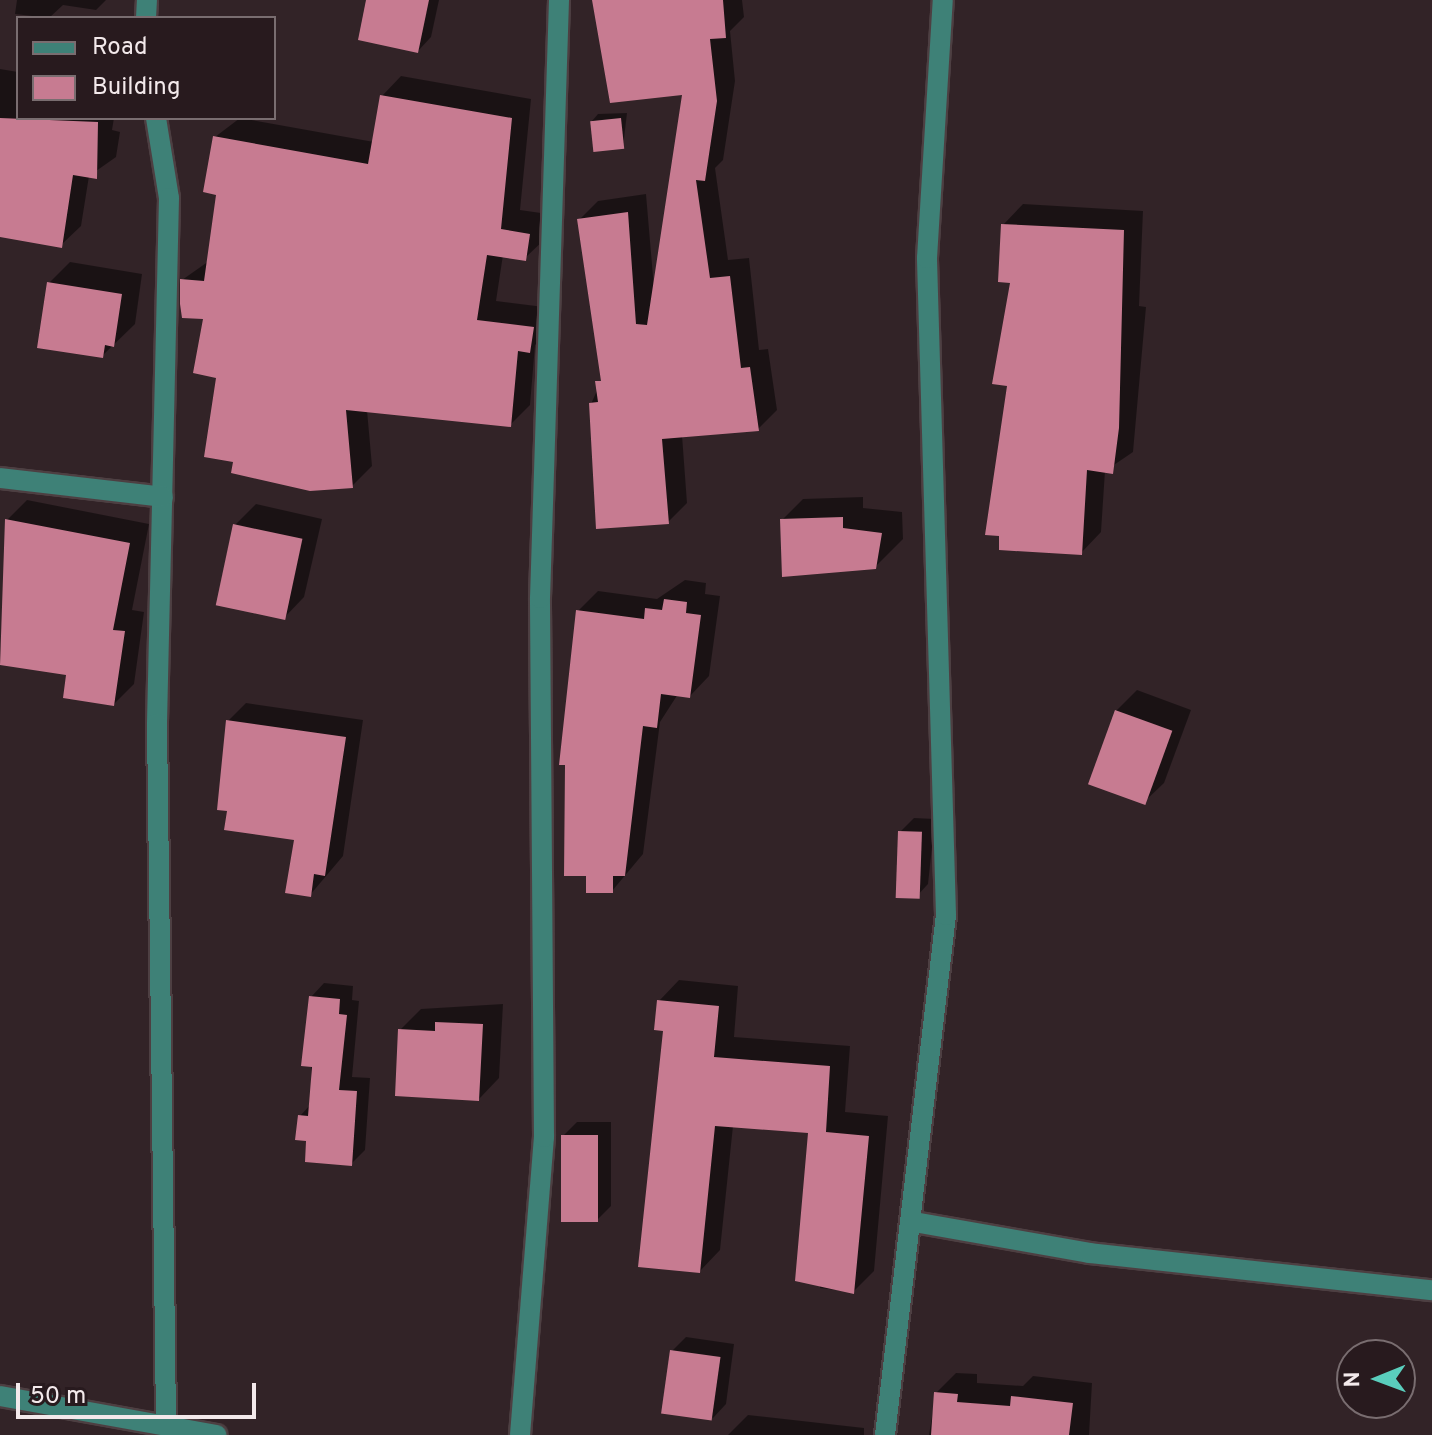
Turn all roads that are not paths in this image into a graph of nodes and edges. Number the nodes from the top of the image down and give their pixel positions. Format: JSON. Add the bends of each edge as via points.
{"nodes":[{"id":1,"x":559,"y":0,"type":"edge"},
{"id":2,"x":943,"y":0,"type":"edge"},
{"id":3,"x":156,"y":120,"type":"edge"},
{"id":4,"x":0,"y":478,"type":"edge"},
{"id":5,"x":163,"y":497,"type":"junction"},
{"id":6,"x":914,"y":1222,"type":"junction"},
{"id":7,"x":1432,"y":1290,"type":"edge"},
{"id":8,"x":0,"y":1396,"type":"edge"},
{"id":9,"x":166,"y":1424,"type":"junction"},
{"id":10,"x":217,"y":1435,"type":"edge"},
{"id":11,"x":520,"y":1435,"type":"edge"},
{"id":12,"x":885,"y":1435,"type":"edge"}],
"edges":[{"from":1,"to":11,"type":"street","via":[[540,598],[544,1153]]},
{"from":2,"to":6,"type":"street","via":[[927,258],[946,915]]},
{"from":3,"to":5,"type":"street","via":[[169,198],[158,414]]},
{"from":4,"to":5,"type":"street"},
{"from":5,"to":9,"type":"street","via":[[157,724]]},
{"from":6,"to":7,"type":"street","via":[[1073,1251]]},
{"from":6,"to":12,"type":"street"},
{"from":8,"to":9,"type":"street"},
{"from":9,"to":10,"type":"street"}]}
